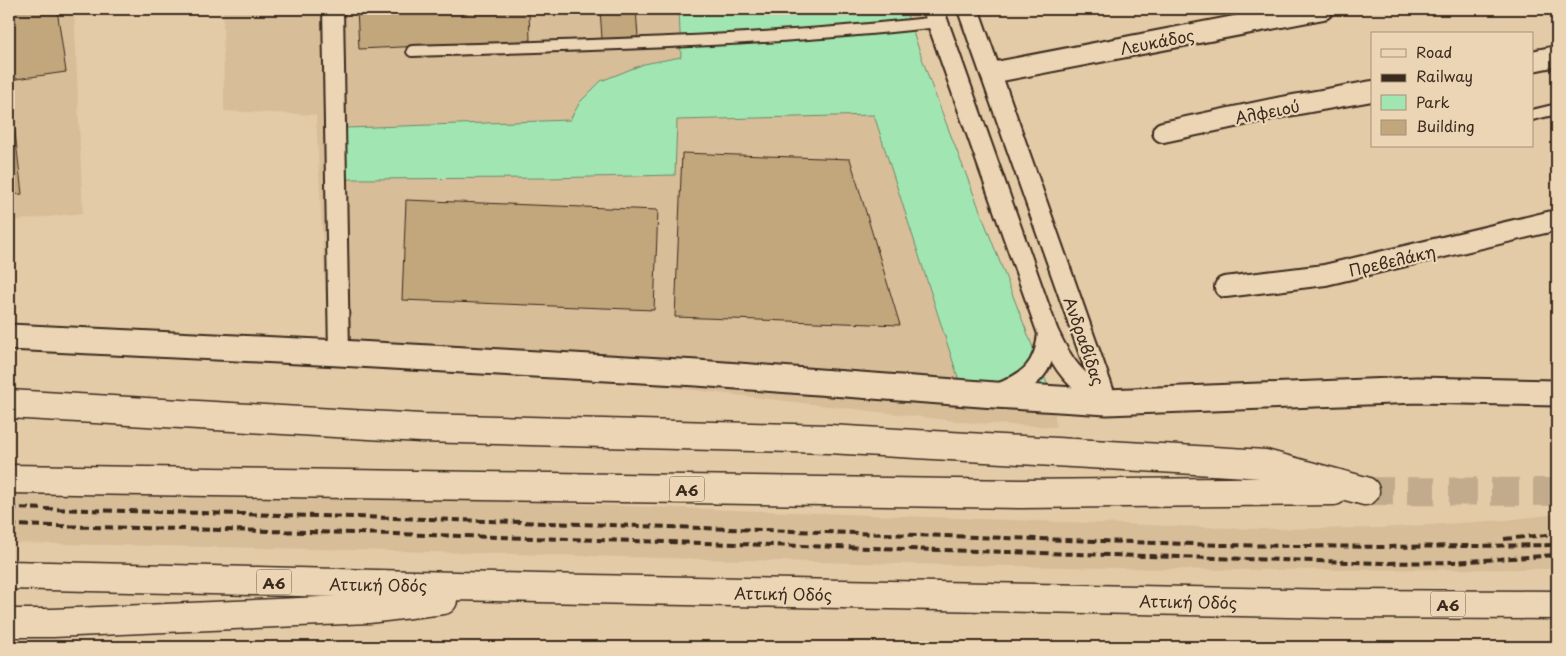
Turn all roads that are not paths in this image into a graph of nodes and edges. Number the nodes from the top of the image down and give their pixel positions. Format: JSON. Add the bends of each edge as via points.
{"nodes":[{"id":1,"x":333,"y":9,"type":"edge"},
{"id":2,"x":968,"y":9,"type":"edge"},
{"id":3,"x":1323,"y":9,"type":"edge"},
{"id":4,"x":935,"y":15,"type":"edge"},
{"id":5,"x":412,"y":50,"type":"dead end"},
{"id":6,"x":1557,"y":56,"type":"edge"},
{"id":7,"x":1534,"y":61,"type":"edge"},
{"id":8,"x":991,"y":73,"type":"junction"},
{"id":9,"x":1371,"y":91,"type":"edge"},
{"id":10,"x":1557,"y":110,"type":"edge"},
{"id":11,"x":1534,"y":115,"type":"edge"},
{"id":12,"x":1163,"y":132,"type":"dead end"},
{"id":13,"x":1557,"y":220,"type":"edge"},
{"id":14,"x":1225,"y":287,"type":"dead end"},
{"id":15,"x":1048,"y":333,"type":"junction"},
{"id":16,"x":9,"y":337,"type":"edge"},
{"id":17,"x":339,"y":353,"type":"junction"},
{"id":18,"x":1557,"y":393,"type":"edge"},
{"id":19,"x":995,"y":395,"type":"junction"},
{"id":20,"x":1107,"y":402,"type":"junction"},
{"id":21,"x":9,"y":404,"type":"edge"},
{"id":22,"x":9,"y":479,"type":"edge"},
{"id":23,"x":9,"y":575,"type":"edge"},
{"id":24,"x":539,"y":588,"type":"junction"},
{"id":25,"x":1557,"y":604,"type":"edge"},
{"id":26,"x":9,"y":623,"type":"edge"}],
"edges":[{"from":1,"to":17,"type":"street"},
{"from":2,"to":8,"type":"street","name":"Ανδραβίδας"},
{"from":3,"to":8,"type":"street","name":"Λευκάδος"},
{"from":4,"to":5,"type":"lane","via":[[829,33],[673,42]]},
{"from":4,"to":15,"type":"street","name":"Ανδραβίδας"},
{"from":6,"to":7,"type":"street"},
{"from":8,"to":20,"type":"street","name":"Ανδραβίδας"},
{"from":9,"to":12,"type":"street","name":"Αλφειού"},
{"from":10,"to":11,"type":"lane"},
{"from":13,"to":14,"type":"street","name":"Πρεβελάκη","via":[[1325,276]]},
{"from":15,"to":19,"type":"street","via":[[1042,362],[1030,377]]},
{"from":15,"to":20,"type":"street","name":"Ανδραβίδας","via":[[1057,354],[1071,373]]},
{"from":16,"to":17,"type":"street"},
{"from":17,"to":19,"type":"street","via":[[697,373]]},
{"from":18,"to":20,"type":"street","via":[[1417,390]]},
{"from":19,"to":20,"type":"street"},
{"from":21,"to":22,"type":"highway","number":"Α6","via":[[421,428],[838,440],[1266,464],[1365,491],[1020,494]]},
{"from":23,"to":24,"type":"highway","name":"Αττική Οδός","number":"Α6"},
{"from":24,"to":25,"type":"highway","name":"Αττική Οδός","number":"Α6","via":[[1338,604]]},
{"from":24,"to":26,"type":"highway","via":[[368,609]]}]}
